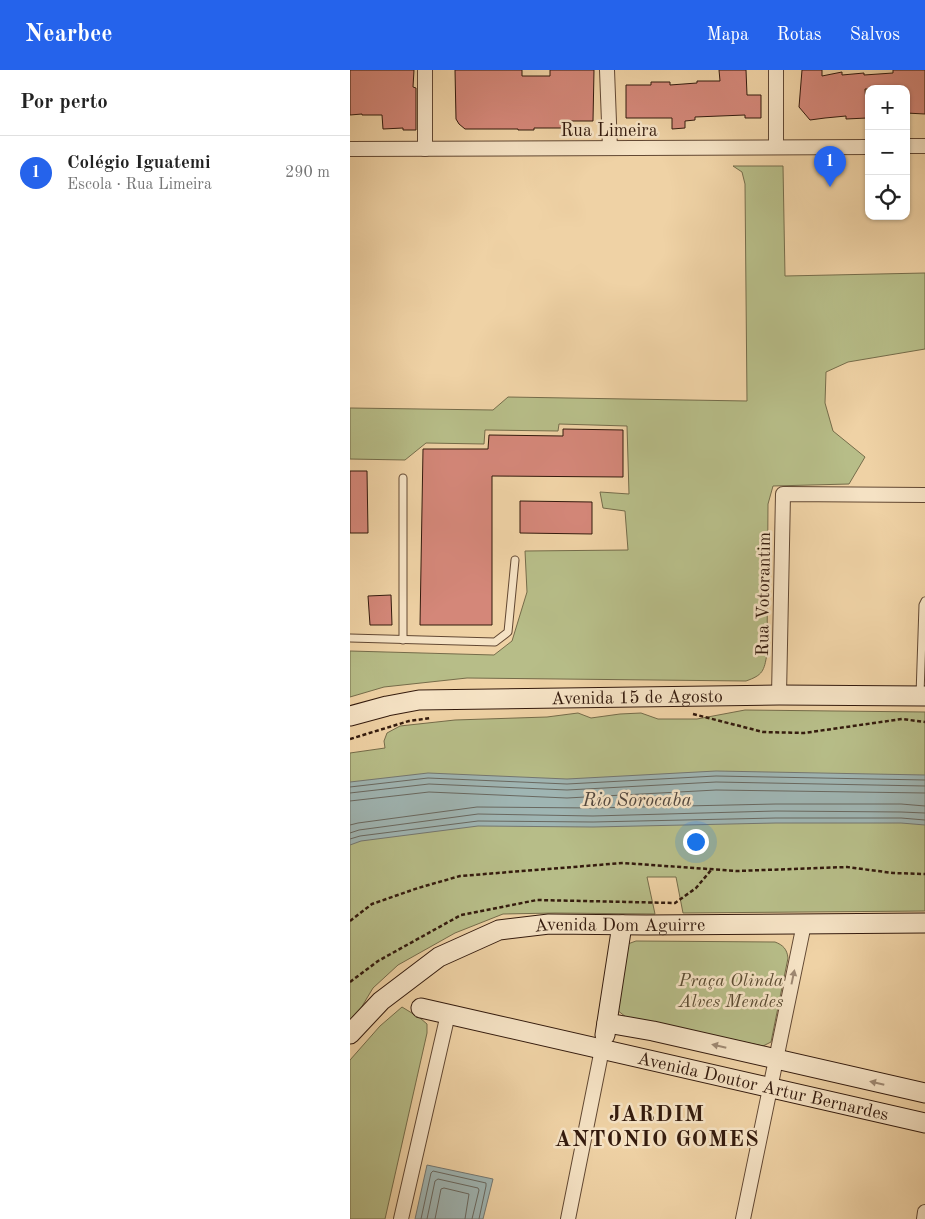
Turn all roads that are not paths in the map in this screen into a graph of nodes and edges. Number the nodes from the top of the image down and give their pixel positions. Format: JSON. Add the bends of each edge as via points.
{"nodes":[{"id":1,"x":425,"y":70,"type":"edge"},
{"id":2,"x":607,"y":70,"type":"edge"},
{"id":3,"x":776,"y":70,"type":"edge"},
{"id":4,"x":865,"y":146,"type":"edge"},
{"id":5,"x":910,"y":146,"type":"edge"},
{"id":6,"x":925,"y":146,"type":"edge"},
{"id":7,"x":776,"y":147,"type":"junction"},
{"id":8,"x":610,"y":148,"type":"junction"},
{"id":9,"x":350,"y":149,"type":"edge"},
{"id":10,"x":425,"y":149,"type":"junction"},
{"id":11,"x":403,"y":478,"type":"dead end"},
{"id":12,"x":925,"y":495,"type":"edge"},
{"id":13,"x":515,"y":560,"type":"dead end"},
{"id":14,"x":925,"y":601,"type":"edge"},
{"id":15,"x":350,"y":638,"type":"edge"},
{"id":16,"x":403,"y":640,"type":"junction"},
{"id":17,"x":779,"y":695,"type":"junction"},
{"id":18,"x":922,"y":696,"type":"edge"},
{"id":19,"x":350,"y":716,"type":"edge"},
{"id":20,"x":804,"y":924,"type":"junction"},
{"id":21,"x":925,"y":924,"type":"edge"},
{"id":22,"x":622,"y":925,"type":"junction"},
{"id":23,"x":420,"y":1008,"type":"dead end"},
{"id":24,"x":448,"y":1014,"type":"junction"},
{"id":25,"x":607,"y":1023,"type":"junction"},
{"id":26,"x":350,"y":1034,"type":"edge"},
{"id":27,"x":602,"y":1049,"type":"junction"},
{"id":28,"x":776,"y":1059,"type":"junction"},
{"id":29,"x":770,"y":1087,"type":"junction"},
{"id":30,"x":925,"y":1093,"type":"edge"},
{"id":31,"x":925,"y":1122,"type":"edge"},
{"id":32,"x":925,"y":1212,"type":"edge"},
{"id":33,"x":401,"y":1219,"type":"edge"},
{"id":34,"x":568,"y":1219,"type":"edge"},
{"id":35,"x":743,"y":1219,"type":"edge"},
{"id":36,"x":924,"y":1219,"type":"edge"}],
"edges":[{"from":1,"to":10,"type":"street"},
{"from":2,"to":8,"type":"street"},
{"from":3,"to":7,"type":"street"},
{"from":4,"to":7,"type":"street","name":"Rua Limeira"},
{"from":5,"to":6,"type":"street"},
{"from":7,"to":8,"type":"street","name":"Rua Limeira"},
{"from":8,"to":10,"type":"street","name":"Rua Limeira"},
{"from":9,"to":10,"type":"street","name":"Rua Limeira"},
{"from":11,"to":16,"type":"lane"},
{"from":12,"to":17,"type":"street","name":"Rua Votorantim","via":[[783,494]]},
{"from":13,"to":16,"type":"lane","via":[[508,632],[495,642]]},
{"from":14,"to":18,"type":"lane"},
{"from":15,"to":16,"type":"lane"},
{"from":17,"to":18,"type":"main road","name":"Avenida 15 de Agosto"},
{"from":17,"to":19,"type":"main road","name":"Avenida 15 de Agosto","via":[[420,700]]},
{"from":20,"to":21,"type":"main road","name":"Avenida Dom Aguirre"},
{"from":20,"to":22,"type":"main road","name":"Avenida Dom Aguirre"},
{"from":28,"to":20,"type":"street","one_way":true},
{"from":22,"to":25,"type":"main road"},
{"from":22,"to":26,"type":"main road","name":"Avenida Dom Aguirre","via":[[549,924],[499,930],[439,957],[381,1001]]},
{"from":23,"to":24,"type":"main road","name":"Avenida Doutor Artur Bernardes"},
{"from":24,"to":27,"type":"main road","name":"Avenida Doutor Artur Bernardes"},
{"from":24,"to":33,"type":"street"},
{"from":25,"to":27,"type":"main road"},
{"from":28,"to":25,"type":"main road","name":"Avenida Doutor Artur Bernardes","one_way":true},
{"from":27,"to":29,"type":"main road","name":"Avenida Doutor Artur Bernardes"},
{"from":27,"to":34,"type":"street"},
{"from":28,"to":29,"type":"street"},
{"from":30,"to":28,"type":"main road","name":"Avenida Doutor Artur Bernardes","one_way":true},
{"from":29,"to":31,"type":"main road","name":"Avenida Doutor Artur Bernardes"},
{"from":29,"to":35,"type":"street"},
{"from":32,"to":36,"type":"street"}]}
